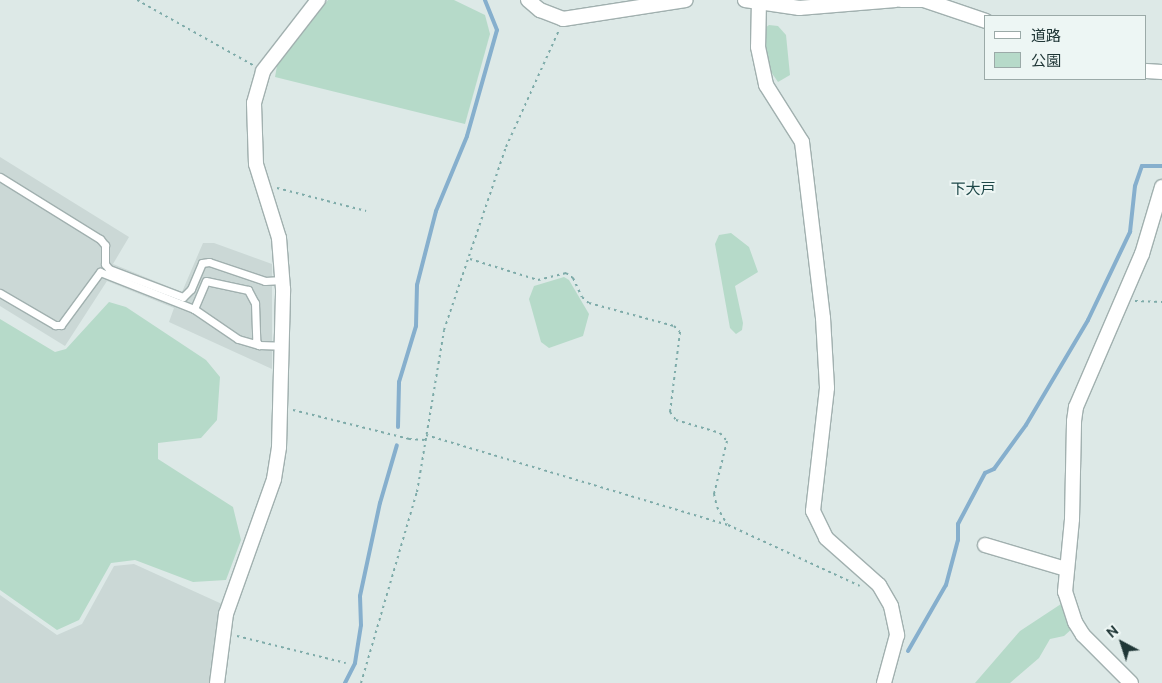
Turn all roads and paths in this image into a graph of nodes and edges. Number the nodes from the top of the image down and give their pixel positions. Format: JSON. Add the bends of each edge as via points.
{"nodes":[{"id":1,"x":137,"y":0,"type":"edge"},
{"id":2,"x":318,"y":0,"type":"edge"},
{"id":3,"x":528,"y":0,"type":"edge"},
{"id":4,"x":686,"y":0,"type":"edge"},
{"id":5,"x":896,"y":0,"type":"edge"},
{"id":6,"x":901,"y":0,"type":"edge"},
{"id":7,"x":752,"y":1,"type":"edge"},
{"id":8,"x":796,"y":4,"type":"edge"},
{"id":9,"x":563,"y":20,"type":"junction"},
{"id":10,"x":984,"y":20,"type":"edge"},
{"id":11,"x":263,"y":71,"type":"junction"},
{"id":12,"x":1147,"y":71,"type":"edge"},
{"id":13,"x":1162,"y":72,"type":"edge"},
{"id":14,"x":0,"y":177,"type":"edge"},
{"id":15,"x":262,"y":186,"type":"junction"},
{"id":16,"x":1162,"y":187,"type":"edge"},
{"id":17,"x":366,"y":211,"type":"dead end"},
{"id":18,"x":470,"y":259,"type":"junction"},
{"id":19,"x":282,"y":280,"type":"junction"},
{"id":20,"x":0,"y":293,"type":"edge"},
{"id":21,"x":1120,"y":301,"type":"junction"},
{"id":22,"x":1162,"y":302,"type":"edge"},
{"id":23,"x":194,"y":309,"type":"junction"},
{"id":24,"x":259,"y":346,"type":"junction"},
{"id":25,"x":282,"y":346,"type":"junction"},
{"id":26,"x":280,"y":410,"type":"junction"},
{"id":27,"x":426,"y":435,"type":"junction"},
{"id":28,"x":426,"y":440,"type":"junction"},
{"id":29,"x":728,"y":525,"type":"junction"},
{"id":30,"x":985,"y":546,"type":"dead end"},
{"id":31,"x":1066,"y":569,"type":"junction"},
{"id":32,"x":874,"y":581,"type":"junction"},
{"id":33,"x":222,"y":633,"type":"junction"},
{"id":34,"x":346,"y":663,"type":"dead end"},
{"id":35,"x":217,"y":683,"type":"edge"},
{"id":36,"x":361,"y":683,"type":"edge"},
{"id":37,"x":884,"y":683,"type":"edge"},
{"id":38,"x":1131,"y":683,"type":"edge"}],
"edges":[{"from":1,"to":11,"type":"path"},
{"from":2,"to":11,"type":"street"},
{"from":3,"to":9,"type":"street","via":[[540,10]]},
{"from":4,"to":9,"type":"street"},
{"from":5,"to":8,"type":"street"},
{"from":6,"to":10,"type":"street","via":[[924,0]]},
{"from":7,"to":8,"type":"street"},
{"from":7,"to":32,"type":"street","via":[[766,85],[802,142],[823,318],[827,388],[814,512],[826,538]]},
{"from":9,"to":18,"type":"path","via":[[506,147]]},
{"from":11,"to":15,"type":"street","via":[[254,103],[252,133]]},
{"from":12,"to":13,"type":"street"},
{"from":14,"to":19,"type":"lane","via":[[100,239],[105,245],[105,264],[109,269],[182,297],[191,289],[202,263],[209,262],[265,281]]},
{"from":15,"to":17,"type":"path"},
{"from":15,"to":19,"type":"street","via":[[279,238]]},
{"from":16,"to":21,"type":"street","via":[[1142,254]]},
{"from":18,"to":27,"type":"path","via":[[444,330]]},
{"from":18,"to":29,"type":"path","via":[[538,280],[566,274],[573,278],[582,297],[589,303],[674,326],[680,332],[670,412],[676,420],[720,433],[727,441],[714,494],[717,507]]},
{"from":19,"to":25,"type":"street"},
{"from":20,"to":23,"type":"lane","via":[[61,325],[100,272]]},
{"from":21,"to":22,"type":"path"},
{"from":21,"to":31,"type":"street","via":[[1108,337],[1076,407],[1072,519]]},
{"from":23,"to":24,"type":"lane","via":[[238,339]]},
{"from":23,"to":24,"type":"lane","via":[[206,282],[248,290],[254,296]]},
{"from":24,"to":25,"type":"lane"},
{"from":25,"to":26,"type":"street"},
{"from":26,"to":28,"type":"path"},
{"from":26,"to":33,"type":"street","via":[[274,479]]},
{"from":27,"to":28,"type":"path"},
{"from":27,"to":29,"type":"path"},
{"from":28,"to":36,"type":"path","via":[[417,492]]},
{"from":29,"to":32,"type":"path","via":[[860,586]]},
{"from":30,"to":31,"type":"street"},
{"from":31,"to":38,"type":"street","via":[[1065,592],[1075,622],[1096,649]]},
{"from":32,"to":37,"type":"street","via":[[891,606],[897,635]]},
{"from":33,"to":34,"type":"path"},
{"from":33,"to":35,"type":"street"}]}
